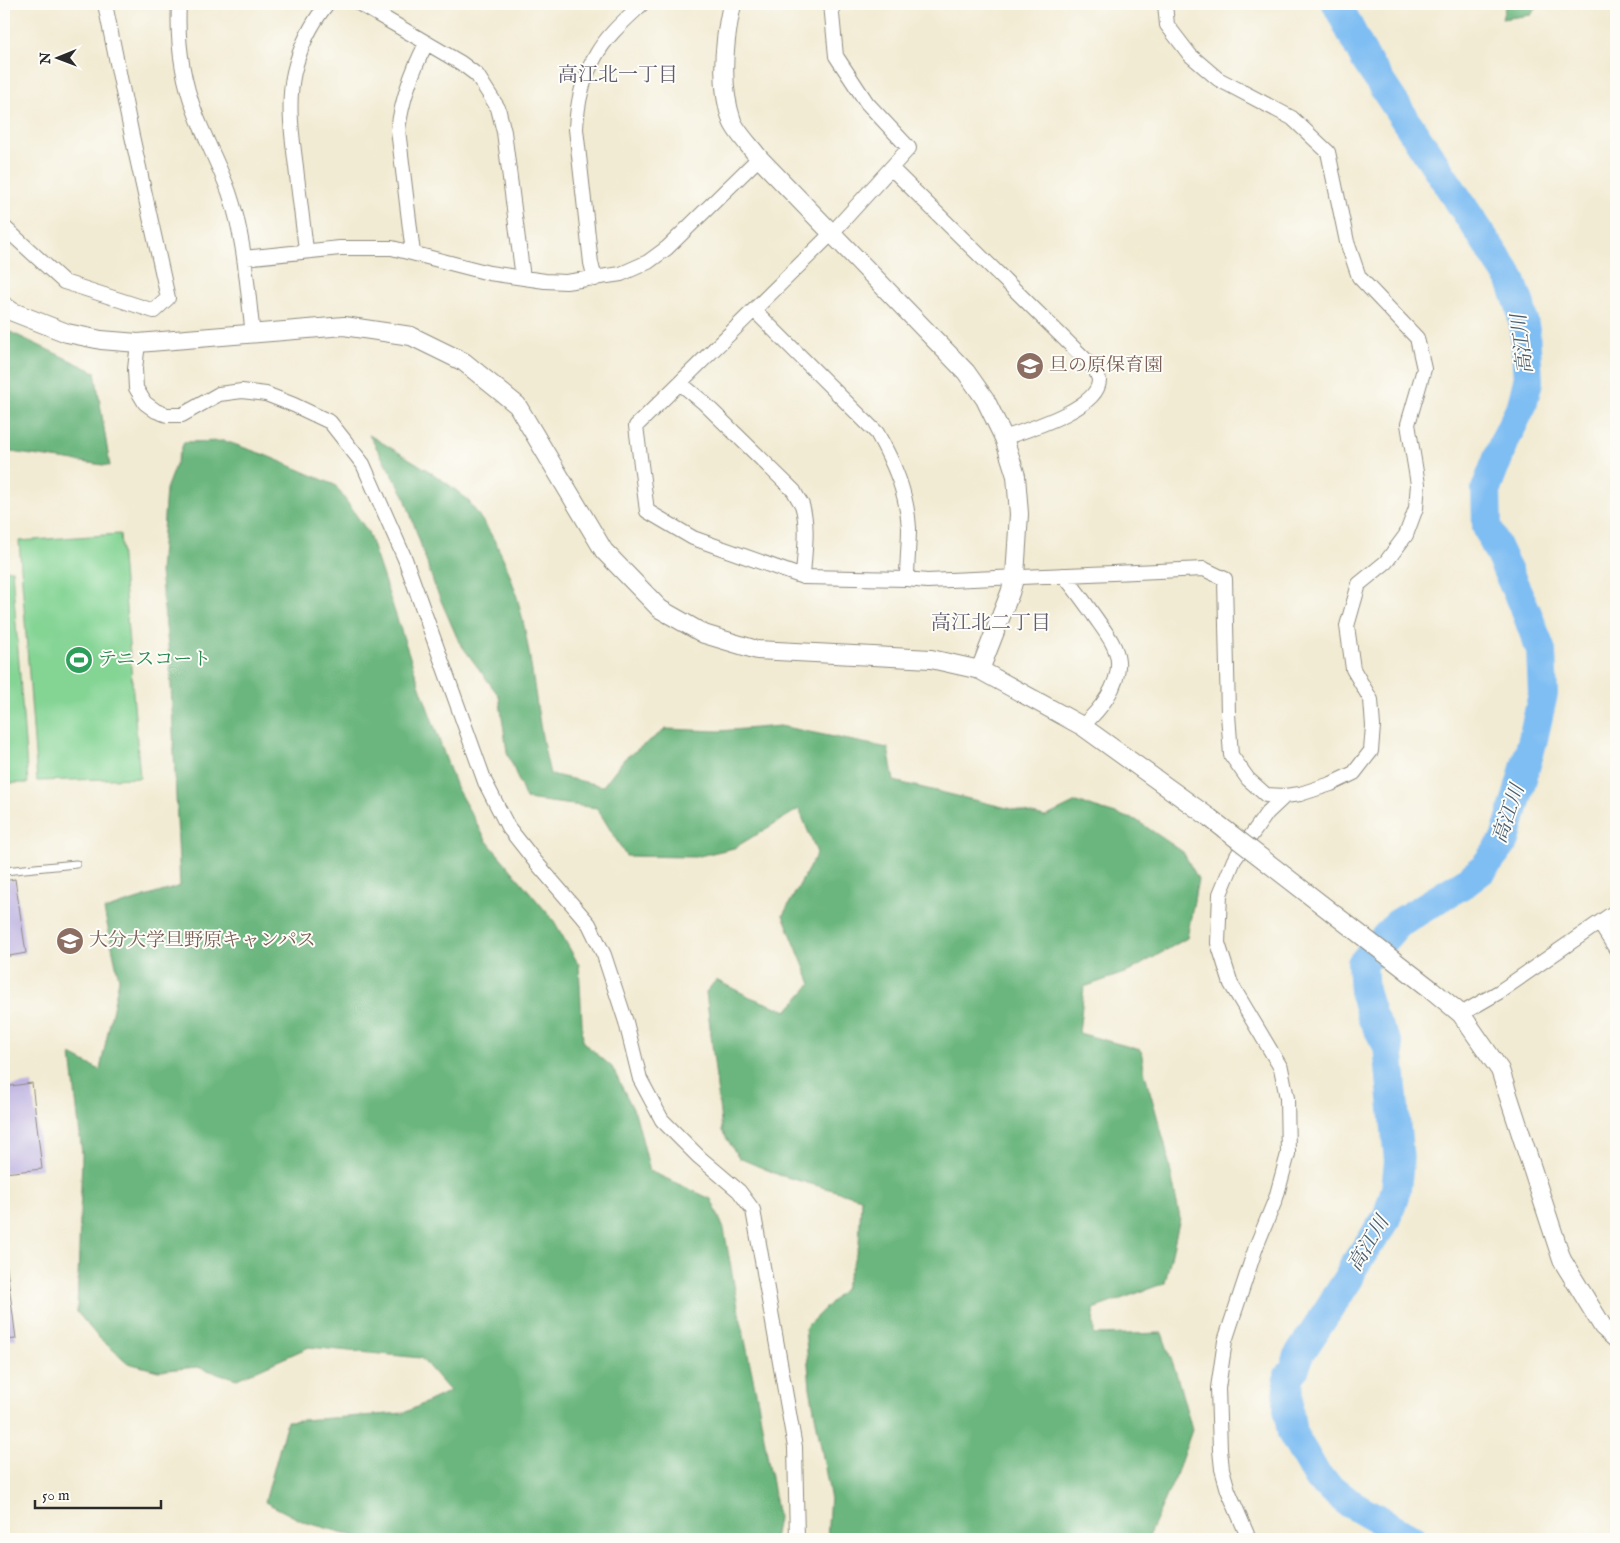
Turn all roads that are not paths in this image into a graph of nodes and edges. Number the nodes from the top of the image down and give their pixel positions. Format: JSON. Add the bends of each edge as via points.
{"nodes":[{"id":1,"x":105,"y":4,"type":"edge"},
{"id":2,"x":179,"y":4,"type":"edge"},
{"id":3,"x":327,"y":4,"type":"edge"},
{"id":4,"x":360,"y":4,"type":"edge"},
{"id":5,"x":642,"y":4,"type":"edge"},
{"id":6,"x":732,"y":4,"type":"edge"},
{"id":7,"x":832,"y":4,"type":"edge"},
{"id":8,"x":1165,"y":4,"type":"edge"},
{"id":9,"x":426,"y":44,"type":"junction"},
{"id":10,"x":759,"y":158,"type":"junction"},
{"id":11,"x":891,"y":168,"type":"junction"},
{"id":12,"x":4,"y":227,"type":"edge"},
{"id":13,"x":831,"y":234,"type":"junction"},
{"id":14,"x":306,"y":250,"type":"junction"},
{"id":15,"x":412,"y":253,"type":"junction"},
{"id":16,"x":244,"y":258,"type":"junction"},
{"id":17,"x":523,"y":278,"type":"junction"},
{"id":18,"x":595,"y":279,"type":"junction"},
{"id":19,"x":4,"y":306,"type":"edge"},
{"id":20,"x":754,"y":310,"type":"junction"},
{"id":21,"x":253,"y":334,"type":"junction"},
{"id":22,"x":138,"y":343,"type":"junction"},
{"id":23,"x":680,"y":383,"type":"junction"},
{"id":24,"x":1004,"y":438,"type":"junction"},
{"id":25,"x":1063,"y":575,"type":"junction"},
{"id":26,"x":1015,"y":576,"type":"junction"},
{"id":27,"x":803,"y":577,"type":"junction"},
{"id":28,"x":907,"y":579,"type":"junction"},
{"id":29,"x":980,"y":670,"type":"junction"},
{"id":30,"x":1082,"y":726,"type":"junction"},
{"id":31,"x":1284,"y":796,"type":"junction"},
{"id":32,"x":76,"y":864,"type":"dead end"},
{"id":33,"x":4,"y":871,"type":"edge"},
{"id":34,"x":1616,"y":911,"type":"edge"},
{"id":35,"x":1600,"y":924,"type":"junction"},
{"id":36,"x":1616,"y":949,"type":"edge"},
{"id":37,"x":1461,"y":1014,"type":"junction"},
{"id":38,"x":1616,"y":1339,"type":"edge"},
{"id":39,"x":797,"y":1539,"type":"edge"},
{"id":40,"x":1249,"y":1539,"type":"edge"}],
"edges":[{"from":1,"to":12,"type":"street","via":[[168,298],[154,311],[64,282]]},
{"from":2,"to":16,"type":"street","via":[[178,22],[187,88],[229,192]]},
{"from":3,"to":14,"type":"street","via":[[313,22],[302,46],[294,72],[291,99],[291,129]]},
{"from":4,"to":9,"type":"street"},
{"from":5,"to":18,"type":"street","via":[[595,56],[577,112],[576,129]]},
{"from":6,"to":10,"type":"street","via":[[726,33],[725,89],[733,123]]},
{"from":7,"to":11,"type":"street","via":[[836,56],[867,103],[909,148]]},
{"from":8,"to":31,"type":"street","via":[[1167,25],[1190,56],[1218,79],[1292,118],[1328,152],[1346,242],[1359,276],[1417,338],[1424,369],[1408,424],[1418,484],[1416,508],[1406,535],[1396,549],[1386,562],[1359,584],[1346,626],[1353,669],[1371,700],[1371,751],[1354,773],[1331,784]]},
{"from":9,"to":15,"type":"street","via":[[406,91],[398,130]]},
{"from":9,"to":17,"type":"street","via":[[461,62],[477,75],[498,108]]},
{"from":10,"to":13,"type":"street"},
{"from":10,"to":18,"type":"street","via":[[667,248],[648,262],[621,274]]},
{"from":11,"to":13,"type":"street"},
{"from":11,"to":24,"type":"street","via":[[1096,369],[1099,380],[1094,393],[1085,402],[1054,419]]},
{"from":13,"to":20,"type":"street"},
{"from":13,"to":24,"type":"street","via":[[966,372],[985,399]]},
{"from":14,"to":15,"type":"street","via":[[392,248]]},
{"from":14,"to":16,"type":"street"},
{"from":15,"to":17,"type":"street","via":[[489,273]]},
{"from":16,"to":21,"type":"street"},
{"from":17,"to":18,"type":"street","via":[[559,282]]},
{"from":19,"to":22,"type":"street","via":[[67,333]]},
{"from":20,"to":23,"type":"street"},
{"from":20,"to":28,"type":"street","via":[[877,433],[900,480],[907,507]]},
{"from":21,"to":22,"type":"street"},
{"from":21,"to":29,"type":"street","via":[[344,326],[411,336],[464,362],[517,405],[604,551],[660,609],[704,634],[757,650],[931,659]]},
{"from":22,"to":39,"type":"street","via":[[136,388],[145,403],[156,411],[182,415],[219,394],[242,391],[266,394],[330,422],[363,464],[405,559],[485,782],[508,827],[589,924],[604,955],[640,1079],[662,1120],[739,1191],[753,1210],[796,1447]]},
{"from":23,"to":27,"type":"street","via":[[794,491],[802,505],[804,523]]},
{"from":23,"to":27,"type":"street","via":[[636,426],[647,511],[693,538]]},
{"from":24,"to":26,"type":"street","via":[[1016,476],[1019,514]]},
{"from":25,"to":26,"type":"street"},
{"from":25,"to":30,"type":"street","via":[[1107,635],[1118,661],[1116,680],[1097,712]]},
{"from":25,"to":31,"type":"street","via":[[1204,569],[1226,579],[1231,755],[1248,779],[1266,795]]},
{"from":26,"to":28,"type":"street","via":[[927,581]]},
{"from":26,"to":29,"type":"street"},
{"from":27,"to":28,"type":"street"},
{"from":29,"to":30,"type":"street"},
{"from":30,"to":37,"type":"street","bridge":true,"via":[[1210,818]]},
{"from":31,"to":40,"type":"street","via":[[1267,813],[1234,860],[1220,894],[1218,943],[1232,984],[1281,1068],[1287,1098],[1288,1154],[1276,1198],[1225,1341],[1218,1388],[1222,1469]]},
{"from":32,"to":33,"type":"lane"},
{"from":34,"to":35,"type":"street"},
{"from":35,"to":36,"type":"street"},
{"from":35,"to":37,"type":"street"},
{"from":37,"to":38,"type":"street","via":[[1500,1070],[1562,1260],[1603,1327]]}]}
